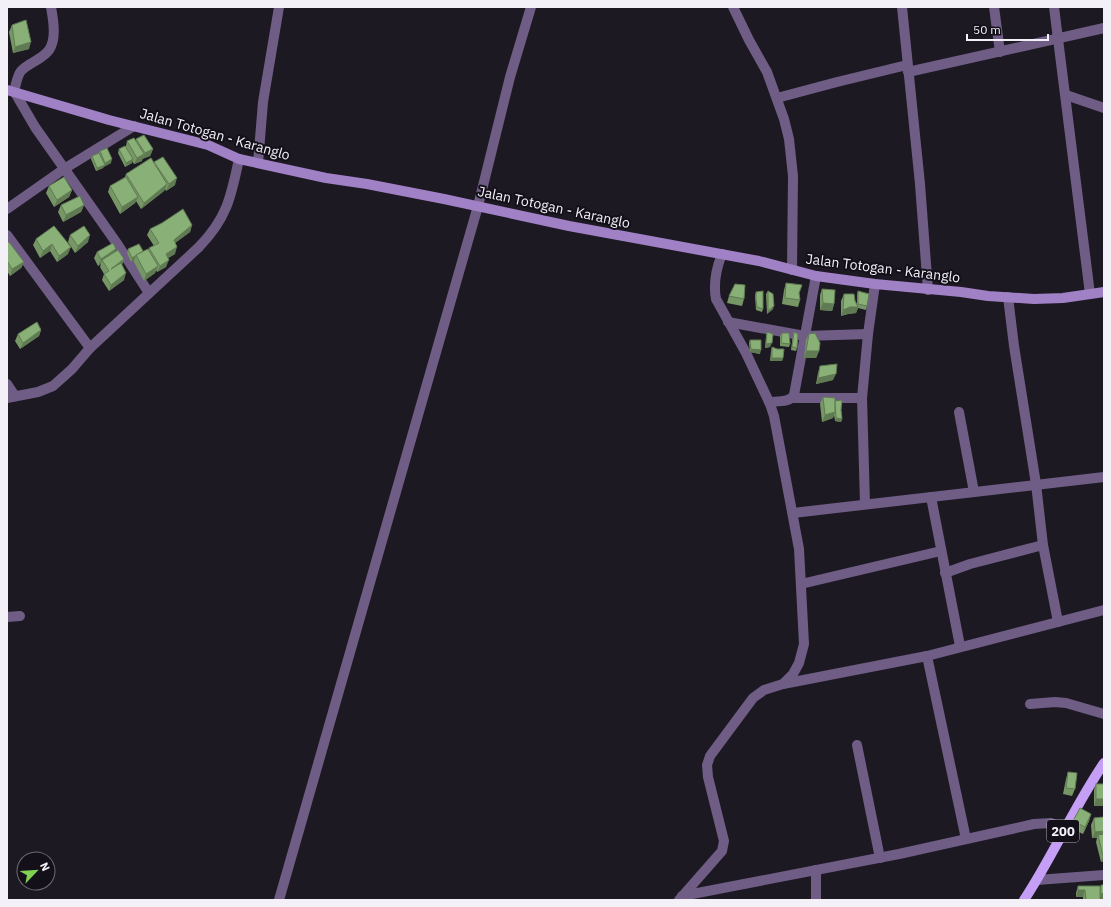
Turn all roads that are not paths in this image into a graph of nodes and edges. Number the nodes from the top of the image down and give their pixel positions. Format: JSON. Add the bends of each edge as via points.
{"nodes":[{"id":1,"x":51,"y":7,"type":"edge"},
{"id":2,"x":279,"y":7,"type":"edge"},
{"id":3,"x":531,"y":7,"type":"edge"},
{"id":4,"x":733,"y":7,"type":"edge"},
{"id":5,"x":902,"y":7,"type":"edge"},
{"id":6,"x":994,"y":7,"type":"edge"},
{"id":7,"x":1054,"y":7,"type":"edge"},
{"id":8,"x":1104,"y":28,"type":"edge"},
{"id":9,"x":1059,"y":38,"type":"junction"},
{"id":10,"x":1000,"y":52,"type":"junction"},
{"id":11,"x":907,"y":69,"type":"junction"},
{"id":12,"x":10,"y":91,"type":"edge"},
{"id":13,"x":1066,"y":95,"type":"junction"},
{"id":14,"x":777,"y":98,"type":"junction"},
{"id":15,"x":1104,"y":108,"type":"edge"},
{"id":16,"x":134,"y":126,"type":"junction"},
{"id":17,"x":249,"y":161,"type":"junction"},
{"id":18,"x":64,"y":169,"type":"junction"},
{"id":19,"x":478,"y":206,"type":"junction"},
{"id":20,"x":7,"y":209,"type":"edge"},
{"id":21,"x":7,"y":235,"type":"edge"},
{"id":22,"x":722,"y":254,"type":"junction"},
{"id":23,"x":792,"y":270,"type":"junction"},
{"id":24,"x":816,"y":276,"type":"junction"},
{"id":25,"x":875,"y":284,"type":"junction"},
{"id":26,"x":928,"y":290,"type":"junction"},
{"id":27,"x":1104,"y":292,"type":"edge"},
{"id":28,"x":149,"y":293,"type":"junction"},
{"id":29,"x":1090,"y":294,"type":"junction"},
{"id":30,"x":1008,"y":298,"type":"junction"},
{"id":31,"x":728,"y":322,"type":"junction"},
{"id":32,"x":868,"y":334,"type":"junction"},
{"id":33,"x":805,"y":336,"type":"junction"},
{"id":34,"x":90,"y":348,"type":"junction"},
{"id":35,"x":7,"y":384,"type":"edge"},
{"id":36,"x":11,"y":397,"type":"edge"},
{"id":37,"x":792,"y":398,"type":"junction"},
{"id":38,"x":862,"y":398,"type":"junction"},
{"id":39,"x":769,"y":402,"type":"junction"},
{"id":40,"x":959,"y":412,"type":"dead end"},
{"id":41,"x":1104,"y":477,"type":"edge"},
{"id":42,"x":1036,"y":484,"type":"junction"},
{"id":43,"x":974,"y":492,"type":"junction"},
{"id":44,"x":932,"y":497,"type":"junction"},
{"id":45,"x":865,"y":504,"type":"junction"},
{"id":46,"x":793,"y":513,"type":"junction"},
{"id":47,"x":1043,"y":545,"type":"junction"},
{"id":48,"x":941,"y":551,"type":"junction"},
{"id":49,"x":945,"y":573,"type":"junction"},
{"id":50,"x":802,"y":584,"type":"junction"},
{"id":51,"x":1104,"y":610,"type":"edge"},
{"id":52,"x":20,"y":616,"type":"dead end"},
{"id":53,"x":7,"y":617,"type":"edge"},
{"id":54,"x":1058,"y":622,"type":"junction"},
{"id":55,"x":960,"y":646,"type":"junction"},
{"id":56,"x":927,"y":656,"type":"junction"},
{"id":57,"x":783,"y":684,"type":"junction"},
{"id":58,"x":1030,"y":704,"type":"dead end"},
{"id":59,"x":1104,"y":714,"type":"edge"},
{"id":60,"x":857,"y":745,"type":"dead end"},
{"id":61,"x":1104,"y":764,"type":"edge"},
{"id":62,"x":1064,"y":829,"type":"junction"},
{"id":63,"x":966,"y":838,"type":"junction"},
{"id":64,"x":880,"y":858,"type":"junction"},
{"id":65,"x":816,"y":870,"type":"junction"},
{"id":66,"x":1104,"y":875,"type":"edge"},
{"id":67,"x":1037,"y":880,"type":"junction"},
{"id":68,"x":680,"y":898,"type":"edge"},
{"id":69,"x":279,"y":900,"type":"edge"},
{"id":70,"x":816,"y":900,"type":"edge"},
{"id":71,"x":1024,"y":900,"type":"edge"}],
"edges":[{"from":1,"to":12,"type":"street","via":[[54,31],[50,50],[22,70]]},
{"from":2,"to":17,"type":"street","via":[[264,102]]},
{"from":3,"to":19,"type":"street","via":[[510,77]]},
{"from":4,"to":14,"type":"street","via":[[763,64]]},
{"from":5,"to":11,"type":"street"},
{"from":6,"to":10,"type":"street"},
{"from":7,"to":9,"type":"street"},
{"from":8,"to":9,"type":"street"},
{"from":9,"to":10,"type":"street"},
{"from":9,"to":13,"type":"street"},
{"from":10,"to":11,"type":"street"},
{"from":11,"to":14,"type":"street","via":[[837,82]]},
{"from":11,"to":26,"type":"street","via":[[920,184]]},
{"from":12,"to":16,"type":"main road","name":"Jalan Totogan - Karanglo"},
{"from":12,"to":18,"type":"street"},
{"from":13,"to":15,"type":"street"},
{"from":13,"to":29,"type":"street"},
{"from":14,"to":23,"type":"street","via":[[792,157]]},
{"from":16,"to":17,"type":"main road","name":"Jalan Totogan - Karanglo","via":[[208,145]]},
{"from":16,"to":18,"type":"street"},
{"from":17,"to":19,"type":"main road","name":"Jalan Totogan - Karanglo"},
{"from":17,"to":28,"type":"street","via":[[212,234]]},
{"from":18,"to":20,"type":"street"},
{"from":18,"to":28,"type":"street"},
{"from":19,"to":22,"type":"main road","name":"Jalan Totogan - Karanglo","via":[[569,226]]},
{"from":19,"to":69,"type":"street"},
{"from":21,"to":34,"type":"street"},
{"from":22,"to":23,"type":"main road","name":"Jalan Totogan - Karanglo"},
{"from":22,"to":31,"type":"street","via":[[715,276],[714,291]]},
{"from":23,"to":24,"type":"main road","name":"Jalan Totogan - Karanglo"},
{"from":24,"to":25,"type":"main road","name":"Jalan Totogan - Karanglo"},
{"from":24,"to":33,"type":"street"},
{"from":25,"to":26,"type":"main road","name":"Jalan Totogan - Karanglo"},
{"from":25,"to":32,"type":"street"},
{"from":26,"to":30,"type":"main road","name":"Jalan Totogan - Karanglo"},
{"from":27,"to":29,"type":"main road","name":"Jalan Totogan - Karanglo"},
{"from":28,"to":34,"type":"street"},
{"from":29,"to":30,"type":"main road","name":"Jalan Totogan - Karanglo","via":[[1063,298]]},
{"from":30,"to":42,"type":"street"},
{"from":31,"to":33,"type":"street"},
{"from":31,"to":39,"type":"street"},
{"from":32,"to":33,"type":"street"},
{"from":32,"to":38,"type":"street"},
{"from":33,"to":37,"type":"street","via":[[796,389]]},
{"from":34,"to":36,"type":"street","via":[[72,369],[52,386],[38,392]]},
{"from":35,"to":36,"type":"street"},
{"from":37,"to":38,"type":"street"},
{"from":37,"to":39,"type":"street"},
{"from":38,"to":45,"type":"street"},
{"from":39,"to":46,"type":"street"},
{"from":40,"to":43,"type":"street"},
{"from":41,"to":42,"type":"street"},
{"from":42,"to":43,"type":"street"},
{"from":42,"to":47,"type":"street"},
{"from":43,"to":44,"type":"street"},
{"from":44,"to":45,"type":"street"},
{"from":44,"to":48,"type":"street"},
{"from":45,"to":46,"type":"street"},
{"from":46,"to":50,"type":"street"},
{"from":47,"to":49,"type":"street"},
{"from":47,"to":54,"type":"street"},
{"from":48,"to":49,"type":"street"},
{"from":48,"to":50,"type":"street"},
{"from":49,"to":55,"type":"street"},
{"from":50,"to":57,"type":"street","via":[[804,644],[799,663]]},
{"from":51,"to":54,"type":"street"},
{"from":52,"to":53,"type":"street"},
{"from":54,"to":55,"type":"street"},
{"from":55,"to":56,"type":"street"},
{"from":56,"to":57,"type":"street"},
{"from":56,"to":63,"type":"street"},
{"from":57,"to":68,"type":"street","via":[[764,690],[753,698],[710,756],[707,765],[708,777],[724,841],[722,851]]},
{"from":58,"to":59,"type":"street","via":[[1066,703]]},
{"from":60,"to":64,"type":"street"},
{"from":61,"to":62,"type":"main road","number":"200"},
{"from":62,"to":63,"type":"street","via":[[1051,823],[1034,824]]},
{"from":62,"to":67,"type":"main road","number":"200"},
{"from":63,"to":64,"type":"street"},
{"from":64,"to":65,"type":"street"},
{"from":65,"to":68,"type":"street"},
{"from":65,"to":70,"type":"street"},
{"from":66,"to":67,"type":"street"},
{"from":67,"to":71,"type":"main road","number":"200"}]}
